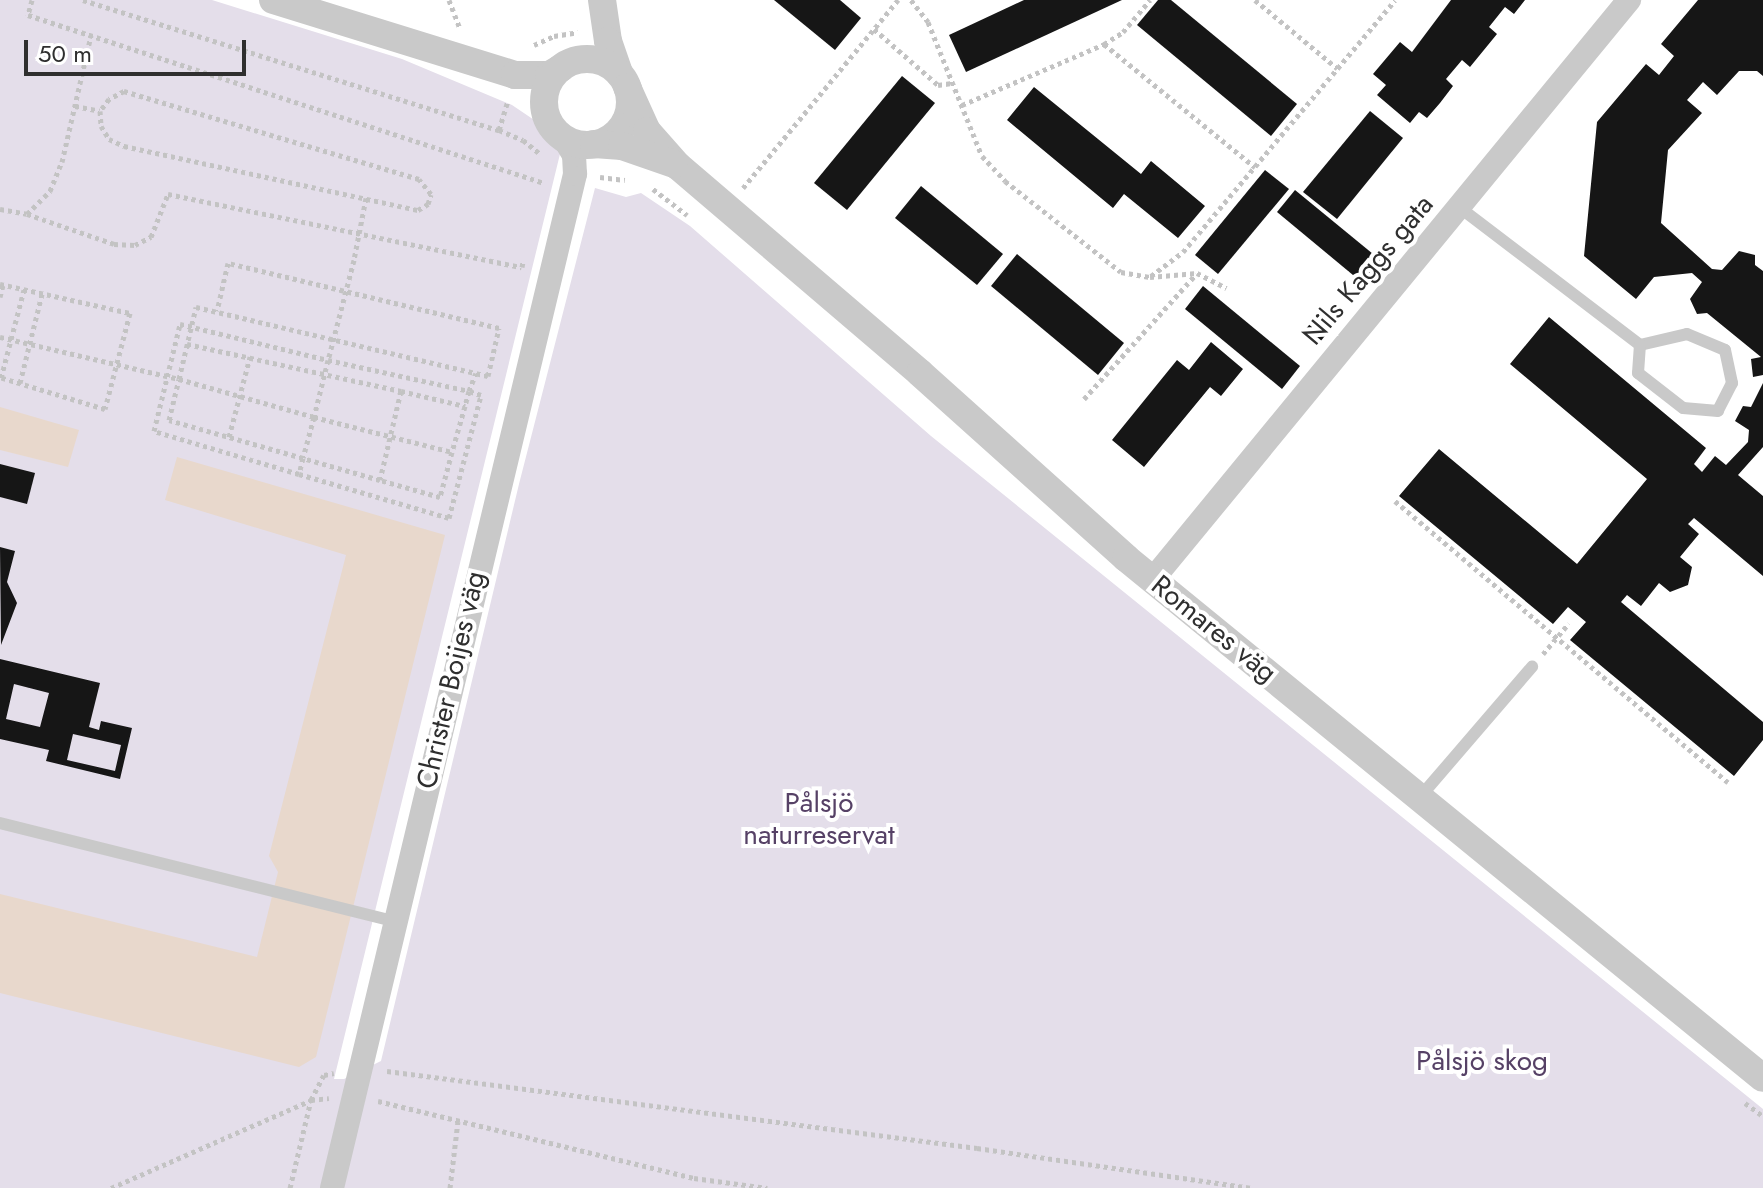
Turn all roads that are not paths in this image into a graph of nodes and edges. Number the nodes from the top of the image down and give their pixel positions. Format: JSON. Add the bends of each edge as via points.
{"nodes":[{"id":1,"x":273,"y":0,"type":"edge"},
{"id":2,"x":595,"y":0,"type":"edge"},
{"id":3,"x":602,"y":0,"type":"edge"},
{"id":4,"x":1629,"y":0,"type":"edge"},
{"id":5,"x":564,"y":66,"type":"junction"},
{"id":6,"x":515,"y":75,"type":"junction"},
{"id":7,"x":623,"y":80,"type":"junction"},
{"id":8,"x":556,"y":129,"type":"junction"},
{"id":9,"x":593,"y":144,"type":"junction"},
{"id":10,"x":678,"y":166,"type":"junction"},
{"id":11,"x":575,"y":174,"type":"junction"},
{"id":12,"x":1459,"y":207,"type":"junction"},
{"id":13,"x":1640,"y":345,"type":"junction"},
{"id":14,"x":1153,"y":579,"type":"junction"},
{"id":15,"x":1532,"y":667,"type":"road end"},
{"id":16,"x":1420,"y":797,"type":"junction"},
{"id":17,"x":0,"y":823,"type":"edge"},
{"id":18,"x":393,"y":921,"type":"junction"},
{"id":19,"x":1763,"y":1078,"type":"edge"},
{"id":20,"x":332,"y":1188,"type":"edge"}],
"edges":[{"from":1,"to":6,"type":"street"},
{"from":2,"to":5,"type":"street","via":[[589,32]]},
{"from":3,"to":7,"type":"street","via":[[608,41]]},
{"from":4,"to":12,"type":"street","name":"Nils Kaggs gata"},
{"from":5,"to":6,"type":"street","via":[[549,75]]},
{"from":5,"to":7,"type":"street","via":[[595,60]]},
{"from":5,"to":8,"type":"street","via":[[545,93]]},
{"from":6,"to":8,"type":"street"},
{"from":7,"to":9,"type":"street","via":[[629,112],[622,127]]},
{"from":7,"to":10,"type":"street","name":"Romares väg","via":[[647,131]]},
{"from":8,"to":9,"type":"street","via":[[576,143]]},
{"from":8,"to":11,"type":"street","via":[[574,155]]},
{"from":9,"to":10,"type":"street","name":"Romares väg","via":[[622,146]]},
{"from":9,"to":11,"type":"street","name":"Christer Boijes väg"},
{"from":10,"to":14,"type":"street","name":"Romares väg"},
{"from":11,"to":18,"type":"street","name":"Christer Boijes väg"},
{"from":12,"to":13,"type":"lane"},
{"from":12,"to":14,"type":"street","name":"Nils Kaggs gata"},
{"from":13,"to":13,"type":"lane","via":[[1687,334],[1725,350],[1732,383],[1718,411],[1683,408],[1638,373]]},
{"from":14,"to":16,"type":"street","name":"Romares väg"},
{"from":15,"to":16,"type":"lane"},
{"from":16,"to":19,"type":"street","name":"Romares väg"},
{"from":17,"to":18,"type":"lane"},
{"from":18,"to":20,"type":"street","name":"Christer Boijes väg"}]}
